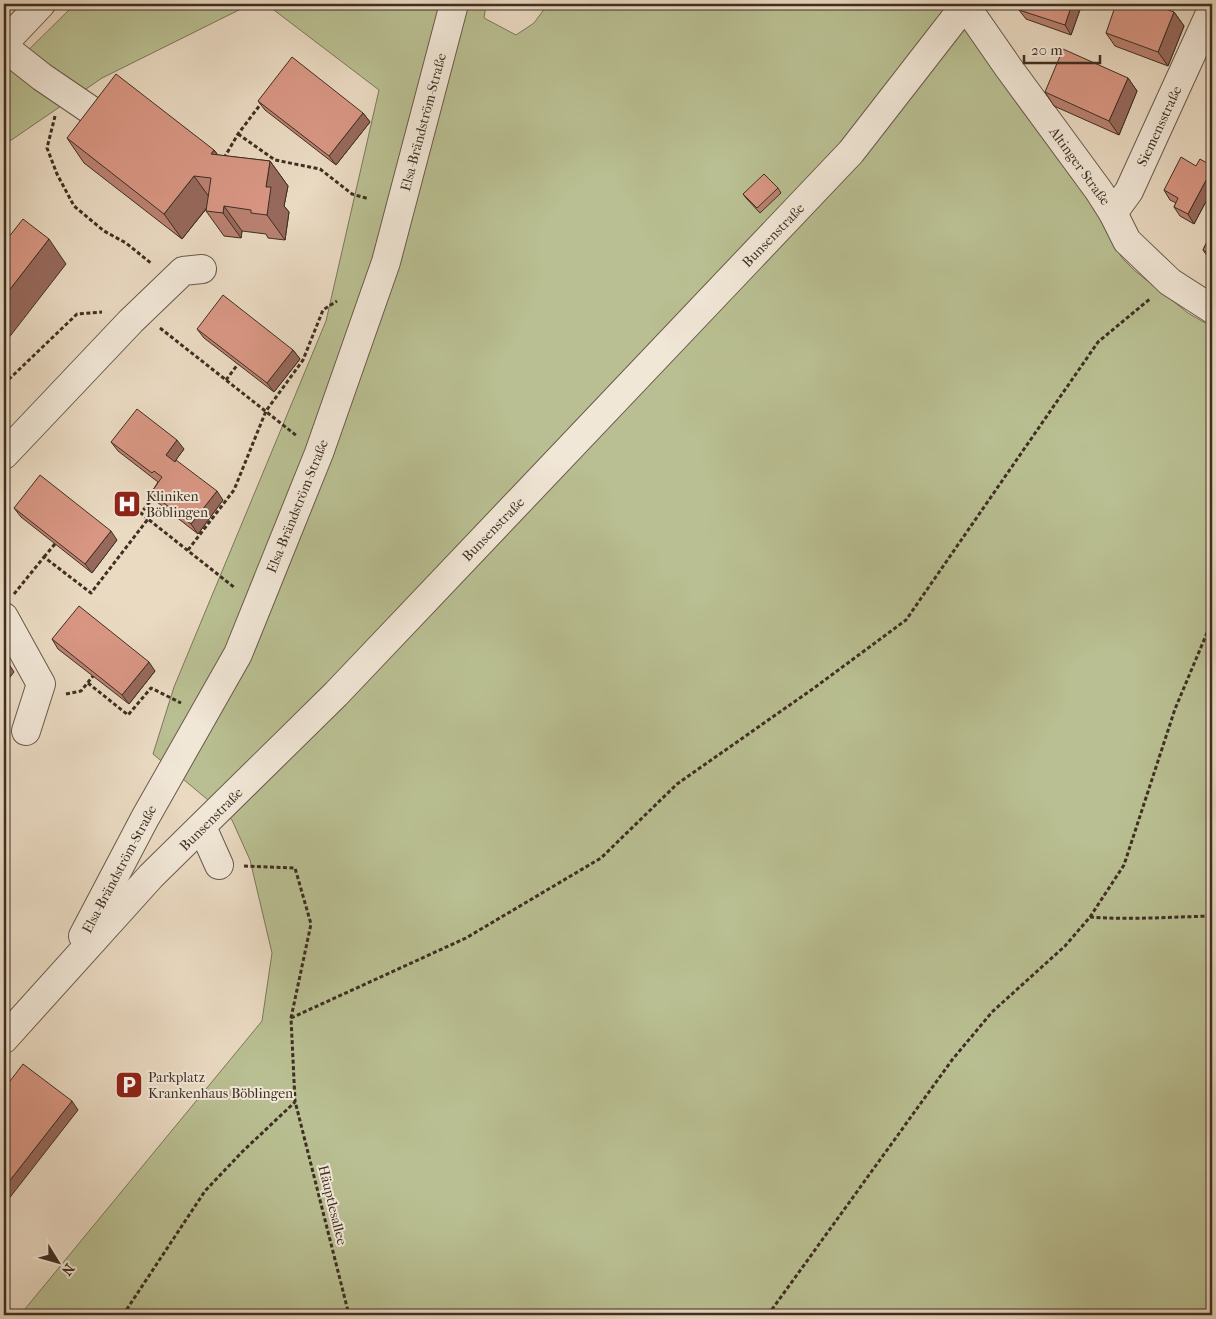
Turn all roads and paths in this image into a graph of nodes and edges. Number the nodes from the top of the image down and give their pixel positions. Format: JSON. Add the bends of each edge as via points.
{"nodes":[{"id":1,"x":41,"y":4,"type":"edge"},
{"id":2,"x":454,"y":4,"type":"edge"},
{"id":3,"x":966,"y":5,"type":"edge"},
{"id":4,"x":1212,"y":9,"type":"edge"},
{"id":5,"x":4,"y":45,"type":"edge"},
{"id":6,"x":61,"y":90,"type":"junction"},
{"id":7,"x":265,"y":97,"type":"edge"},
{"id":8,"x":92,"y":111,"type":"edge"},
{"id":9,"x":238,"y":134,"type":"junction"},
{"id":10,"x":220,"y":165,"type":"edge"},
{"id":11,"x":369,"y":200,"type":"dead end"},
{"id":12,"x":1113,"y":213,"type":"junction"},
{"id":13,"x":158,"y":259,"type":"dead end"},
{"id":14,"x":152,"y":264,"type":"junction"},
{"id":15,"x":202,"y":270,"type":"dead end"},
{"id":16,"x":146,"y":271,"type":"dead end"},
{"id":17,"x":1170,"y":282,"type":"junction"},
{"id":18,"x":337,"y":301,"type":"dead end"},
{"id":19,"x":1212,"y":309,"type":"edge"},
{"id":20,"x":106,"y":310,"type":"dead end"},
{"id":21,"x":183,"y":346,"type":"dead end"},
{"id":22,"x":238,"y":364,"type":"edge"},
{"id":23,"x":226,"y":380,"type":"junction"},
{"id":24,"x":4,"y":384,"type":"edge"},
{"id":25,"x":266,"y":411,"type":"junction"},
{"id":26,"x":319,"y":453,"type":"junction"},
{"id":27,"x":4,"y":455,"type":"edge"},
{"id":28,"x":158,"y":490,"type":"edge"},
{"id":29,"x":148,"y":519,"type":"junction"},
{"id":30,"x":55,"y":544,"type":"edge"},
{"id":31,"x":188,"y":550,"type":"junction"},
{"id":32,"x":44,"y":557,"type":"junction"},
{"id":33,"x":231,"y":585,"type":"dead end"},
{"id":34,"x":18,"y":588,"type":"dead end"},
{"id":35,"x":4,"y":616,"type":"edge"},
{"id":36,"x":1212,"y":621,"type":"edge"},
{"id":37,"x":93,"y":676,"type":"edge"},
{"id":38,"x":88,"y":683,"type":"junction"},
{"id":39,"x":81,"y":691,"type":"dead end"},
{"id":40,"x":204,"y":714,"type":"junction"},
{"id":41,"x":26,"y":732,"type":"dead end"},
{"id":42,"x":202,"y":827,"type":"junction"},
{"id":43,"x":218,"y":866,"type":"joint"},
{"id":44,"x":1212,"y":916,"type":"edge"},
{"id":45,"x":1090,"y":917,"type":"junction"},
{"id":46,"x":62,"y":977,"type":"junction"},
{"id":47,"x":291,"y":1018,"type":"junction"},
{"id":48,"x":4,"y":1039,"type":"edge"},
{"id":49,"x":295,"y":1101,"type":"junction"},
{"id":50,"x":123,"y":1315,"type":"edge"},
{"id":51,"x":349,"y":1315,"type":"edge"},
{"id":52,"x":768,"y":1315,"type":"edge"}],
"edges":[{"from":1,"to":5,"type":"street"},
{"from":2,"to":26,"type":"street","name":"Elsa-Brändström-Straße","via":[[386,262]]},
{"from":3,"to":12,"type":"street","name":"Altinger Straße"},
{"from":3,"to":42,"type":"street","name":"Bunsenstraße","via":[[851,152],[343,687]]},
{"from":4,"to":12,"type":"street","name":"Siemensstraße","via":[[1129,191]]},
{"from":5,"to":6,"type":"street"},
{"from":6,"to":8,"type":"street"},
{"from":6,"to":14,"type":"path","via":[[47,148],[57,174],[74,206]]},
{"from":7,"to":9,"type":"path"},
{"from":9,"to":10,"type":"path"},
{"from":9,"to":11,"type":"path","via":[[275,160],[320,169],[352,194]]},
{"from":12,"to":17,"type":"street","name":"Altinger Straße","via":[[1127,240]]},
{"from":13,"to":14,"type":"path"},
{"from":14,"to":16,"type":"path"},
{"from":15,"to":27,"type":"street","via":[[183,271]]},
{"from":17,"to":19,"type":"street","name":"Altinger Straße"},
{"from":17,"to":47,"type":"path","via":[[1098,342],[906,620],[677,784],[602,858],[466,938]]},
{"from":18,"to":25,"type":"path","via":[[323,310],[303,360]]},
{"from":20,"to":24,"type":"path","via":[[77,314]]},
{"from":21,"to":23,"type":"path"},
{"from":22,"to":23,"type":"path"},
{"from":23,"to":25,"type":"path"},
{"from":25,"to":26,"type":"path"},
{"from":25,"to":31,"type":"path","via":[[234,490]]},
{"from":26,"to":40,"type":"street","name":"Elsa-Brändström-Straße","via":[[238,654]]},
{"from":28,"to":29,"type":"path","via":[[141,513]]},
{"from":29,"to":31,"type":"path"},
{"from":29,"to":32,"type":"path","via":[[91,593]]},
{"from":30,"to":32,"type":"path"},
{"from":31,"to":33,"type":"path"},
{"from":32,"to":34,"type":"path"},
{"from":35,"to":41,"type":"street","via":[[41,684]]},
{"from":36,"to":45,"type":"path","via":[[1175,709],[1124,865]]},
{"from":37,"to":38,"type":"path"},
{"from":38,"to":39,"type":"path"},
{"from":38,"to":40,"type":"path","via":[[128,715],[151,688]]},
{"from":40,"to":46,"type":"street","name":"Elsa-Brändström-Straße","via":[[145,818]]},
{"from":42,"to":43,"type":"street"},
{"from":42,"to":46,"type":"street","name":"Bunsenstraße","via":[[145,884]]},
{"from":43,"to":47,"type":"path","name":"Häuptlesallee","via":[[295,868],[311,924]]},
{"from":44,"to":45,"type":"path","via":[[1119,920]]},
{"from":45,"to":52,"type":"path","via":[[1065,946],[992,1012],[952,1060]]},
{"from":46,"to":48,"type":"street","name":"Bunsenstraße"},
{"from":47,"to":49,"type":"path","name":"Häuptlesallee"},
{"from":49,"to":50,"type":"path","via":[[205,1191]]},
{"from":49,"to":51,"type":"path","name":"Häuptlesallee"}]}
